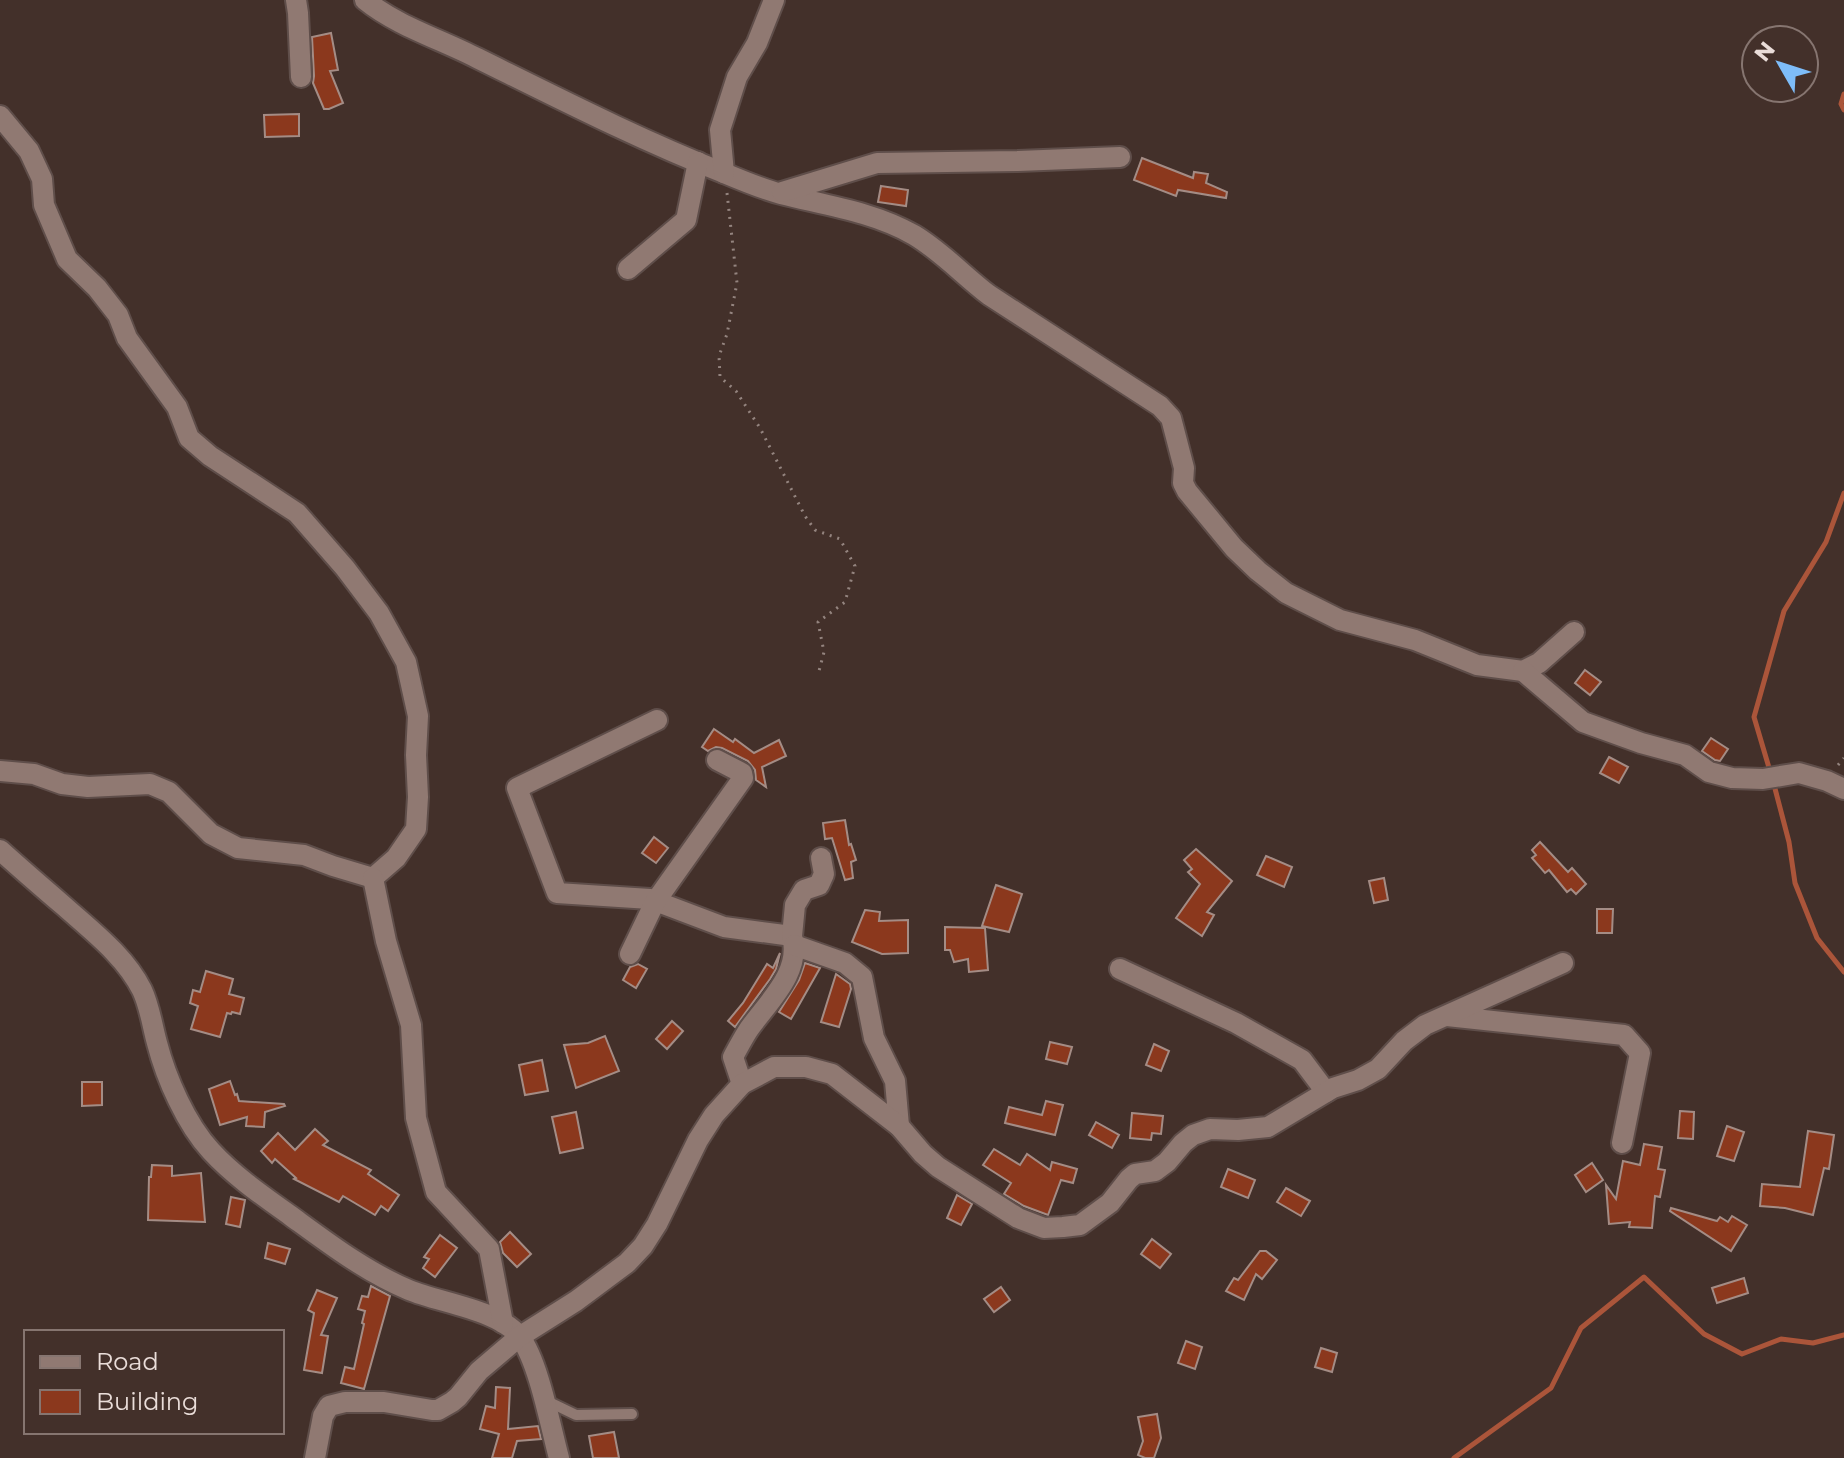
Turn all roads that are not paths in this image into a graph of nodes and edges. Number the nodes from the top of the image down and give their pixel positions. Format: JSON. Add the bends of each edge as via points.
{"nodes":[{"id":1,"x":296,"y":0,"type":"edge"},
{"id":2,"x":365,"y":0,"type":"edge"},
{"id":3,"x":774,"y":0,"type":"edge"},
{"id":4,"x":301,"y":77,"type":"dead end"},
{"id":5,"x":0,"y":116,"type":"edge"},
{"id":6,"x":1120,"y":157,"type":"dead end"},
{"id":7,"x":698,"y":162,"type":"junction"},
{"id":8,"x":724,"y":173,"type":"junction"},
{"id":9,"x":778,"y":193,"type":"junction"},
{"id":10,"x":628,"y":269,"type":"dead end"},
{"id":11,"x":1574,"y":632,"type":"dead end"},
{"id":12,"x":1523,"y":671,"type":"junction"},
{"id":13,"x":657,"y":720,"type":"dead end"},
{"id":14,"x":717,"y":760,"type":"dead end"},
{"id":15,"x":0,"y":771,"type":"edge"},
{"id":16,"x":1844,"y":789,"type":"edge"},
{"id":17,"x":0,"y":850,"type":"edge"},
{"id":18,"x":821,"y":858,"type":"dead end"},
{"id":19,"x":373,"y":878,"type":"junction"},
{"id":20,"x":655,"y":902,"type":"junction"},
{"id":21,"x":793,"y":940,"type":"junction"},
{"id":22,"x":630,"y":954,"type":"dead end"},
{"id":23,"x":1563,"y":963,"type":"dead end"},
{"id":24,"x":1120,"y":969,"type":"dead end"},
{"id":25,"x":1447,"y":1016,"type":"junction"},
{"id":26,"x":742,"y":1084,"type":"junction"},
{"id":27,"x":1326,"y":1092,"type":"junction"},
{"id":28,"x":899,"y":1126,"type":"junction"},
{"id":29,"x":1622,"y":1143,"type":"dead end"},
{"id":30,"x":503,"y":1323,"type":"junction"},
{"id":31,"x":519,"y":1337,"type":"junction"},
{"id":32,"x":543,"y":1399,"type":"junction"},
{"id":33,"x":632,"y":1414,"type":"dead end"},
{"id":34,"x":315,"y":1458,"type":"edge"},
{"id":35,"x":559,"y":1458,"type":"edge"}],
"edges":[{"from":1,"to":4,"type":"street"},
{"from":2,"to":7,"type":"street","via":[[396,20]]},
{"from":3,"to":8,"type":"street","via":[[737,77],[720,130]]},
{"from":5,"to":19,"type":"street","via":[[36,165],[44,205],[67,259],[118,315],[127,338],[177,407],[189,438],[297,513],[379,613],[406,662],[418,716],[416,829],[396,858]]},
{"from":6,"to":9,"type":"street","via":[[877,163]]},
{"from":7,"to":8,"type":"street"},
{"from":7,"to":10,"type":"street","via":[[686,220]]},
{"from":8,"to":9,"type":"street"},
{"from":9,"to":12,"type":"street","via":[[857,213],[914,235],[989,295],[1160,406],[1171,418],[1187,491],[1234,548],[1286,593],[1340,620],[1415,640],[1477,665]]},
{"from":11,"to":12,"type":"street"},
{"from":12,"to":16,"type":"street","via":[[1583,722],[1685,755],[1709,772],[1732,778],[1799,773]]},
{"from":13,"to":20,"type":"street","via":[[517,788],[557,893]]},
{"from":14,"to":20,"type":"street","via":[[743,778]]},
{"from":15,"to":19,"type":"street","via":[[88,787],[150,784],[169,792],[211,834],[238,848],[304,855]]},
{"from":17,"to":30,"type":"street","via":[[105,942],[130,971],[147,1002],[166,1072],[183,1107],[209,1149],[228,1168],[373,1271]]},
{"from":18,"to":21,"type":"street","via":[[824,874],[819,885],[804,890],[795,905]]},
{"from":19,"to":30,"type":"street","via":[[411,1025],[416,1118],[436,1192],[489,1249]]},
{"from":20,"to":21,"type":"street","via":[[724,927]]},
{"from":20,"to":22,"type":"street"},
{"from":21,"to":26,"type":"street","via":[[792,965],[733,1057]]},
{"from":21,"to":28,"type":"street","via":[[845,963],[862,977],[874,1038],[895,1081]]},
{"from":23,"to":25,"type":"street"},
{"from":24,"to":27,"type":"street","via":[[1302,1060]]},
{"from":25,"to":27,"type":"street","via":[[1404,1041],[1378,1069]]},
{"from":25,"to":29,"type":"street","via":[[1624,1035],[1640,1053]]},
{"from":26,"to":28,"type":"street","via":[[774,1067],[806,1067],[832,1074]]},
{"from":26,"to":31,"type":"street","via":[[698,1140],[643,1246],[576,1301]]},
{"from":27,"to":28,"type":"street","via":[[1268,1127],[1210,1129],[1193,1135],[1155,1171],[1135,1174],[1110,1203],[1080,1225],[1063,1227],[1044,1228],[1018,1218],[938,1167]]},
{"from":30,"to":31,"type":"street"},
{"from":31,"to":32,"type":"street"},
{"from":31,"to":34,"type":"street","via":[[438,1410],[384,1402],[329,1406]]},
{"from":32,"to":33,"type":"lane","via":[[576,1415]]},
{"from":32,"to":35,"type":"street"}]}
